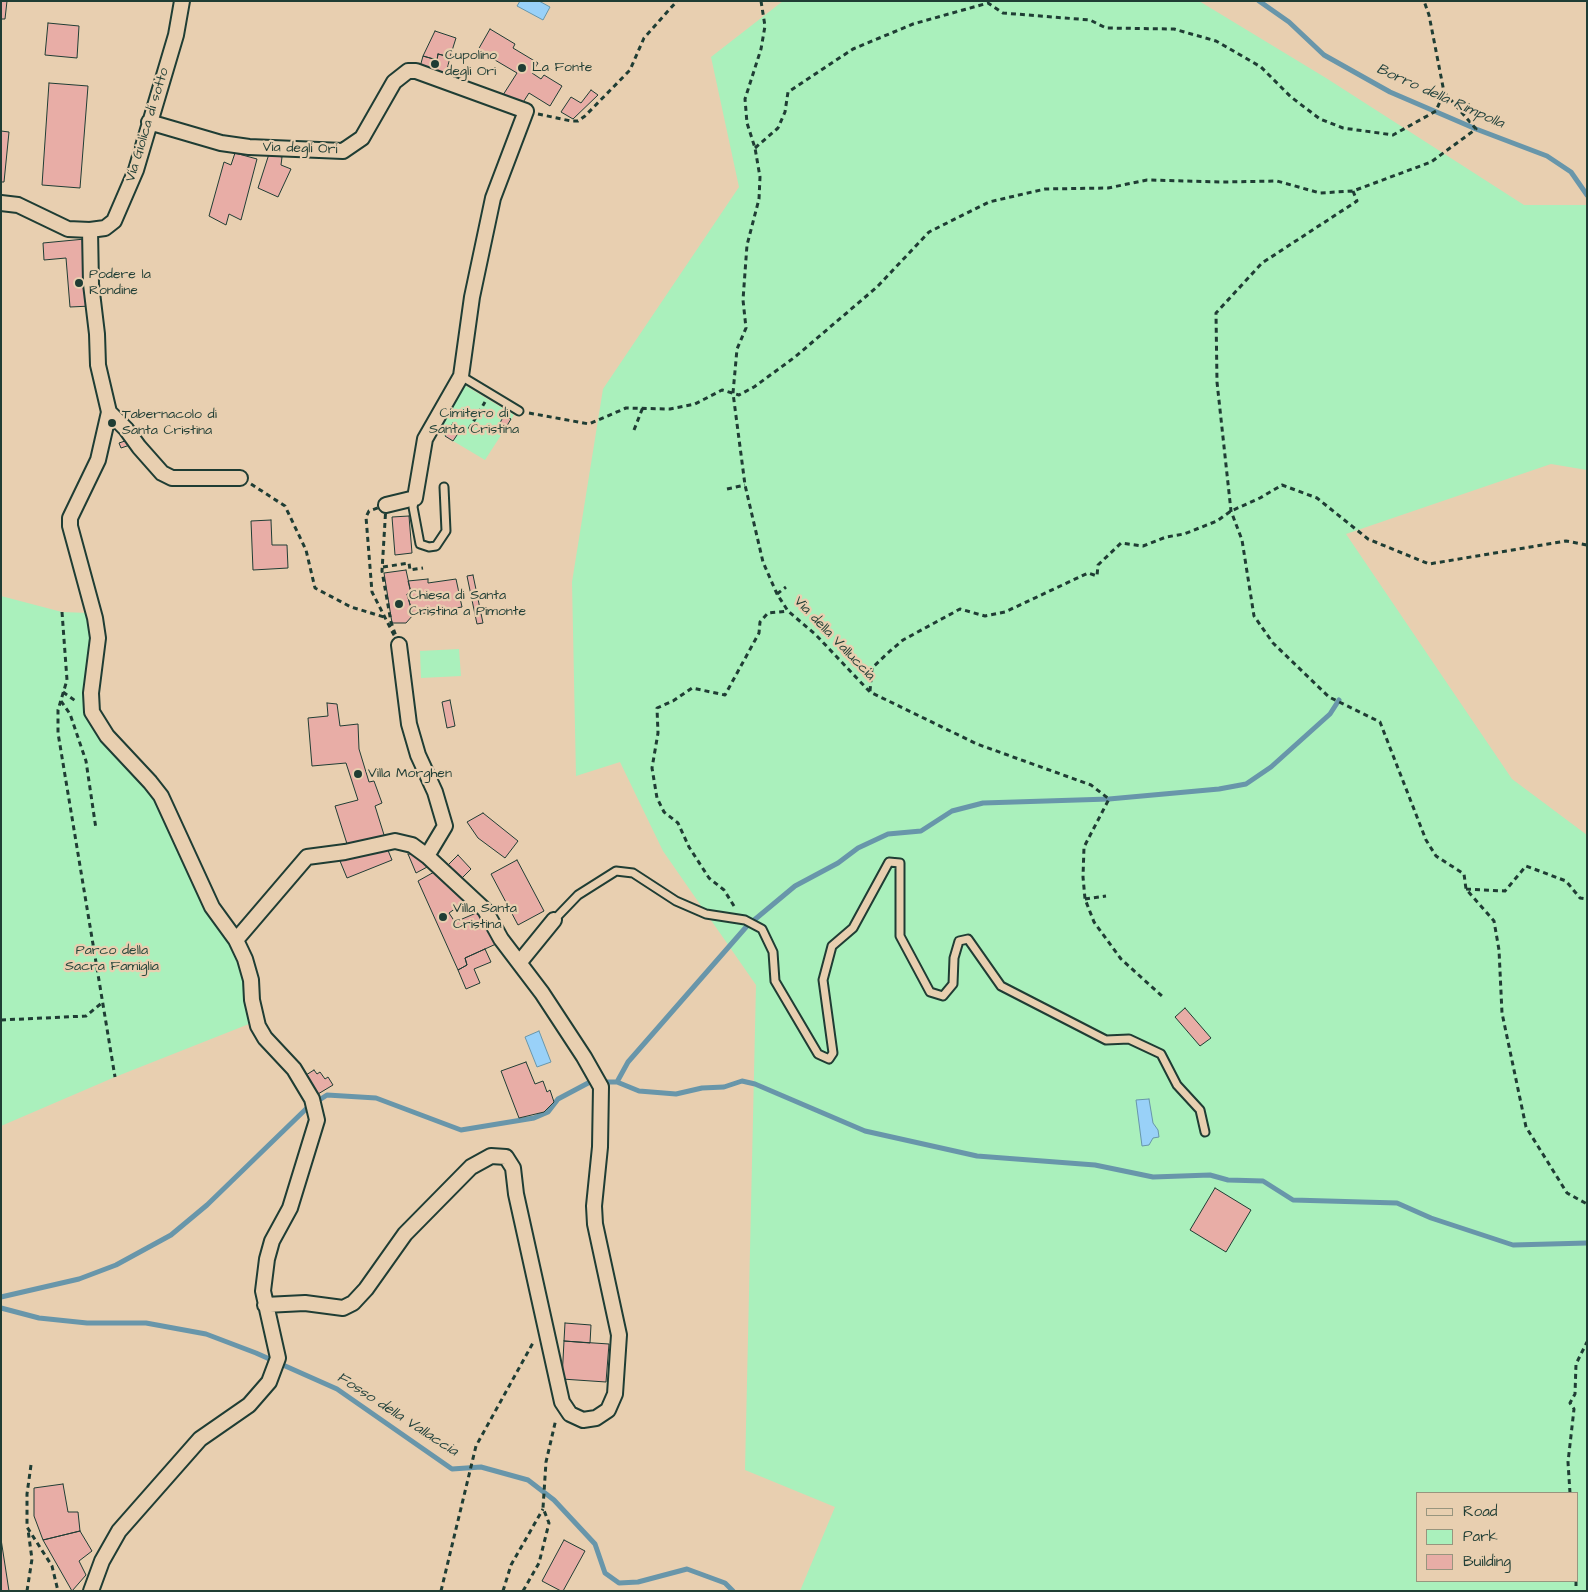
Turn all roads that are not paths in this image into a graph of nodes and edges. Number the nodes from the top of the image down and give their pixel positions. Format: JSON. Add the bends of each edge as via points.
{"nodes":[{"id":1,"x":182,"y":1,"type":"edge"},
{"id":2,"x":149,"y":122,"type":"junction"},
{"id":3,"x":1,"y":203,"type":"edge"},
{"id":4,"x":90,"y":230,"type":"junction"},
{"id":5,"x":461,"y":376,"type":"junction"},
{"id":6,"x":519,"y":411,"type":"road end"},
{"id":7,"x":110,"y":412,"type":"junction"},
{"id":8,"x":240,"y":478,"type":"road end"},
{"id":9,"x":444,"y":487,"type":"dead end"},
{"id":10,"x":415,"y":498,"type":"junction"},
{"id":11,"x":386,"y":505,"type":"road end"},
{"id":12,"x":399,"y":645,"type":"road end"},
{"id":13,"x":427,"y":856,"type":"junction"},
{"id":14,"x":554,"y":920,"type":"joint"},
{"id":15,"x":236,"y":940,"type":"junction"},
{"id":16,"x":519,"y":963,"type":"junction"},
{"id":17,"x":1205,"y":1132,"type":"dead end"},
{"id":18,"x":265,"y":1305,"type":"junction"},
{"id":19,"x":91,"y":1591,"type":"edge"}],
"edges":[{"from":1,"to":2,"type":"street","name":"Via Giolica di sotto","via":[[176,35]]},
{"from":2,"to":4,"type":"street","name":"Via Giolica di sotto","via":[[136,170],[114,221],[105,228]]},
{"from":2,"to":5,"type":"street","name":"Via degli Ori","via":[[249,147],[343,151],[362,138],[394,82],[408,71],[426,74],[526,111],[493,198],[472,297]]},
{"from":3,"to":4,"type":"street","via":[[18,205],[68,229]]},
{"from":4,"to":7,"type":"street","via":[[90,284],[98,366]]},
{"from":5,"to":6,"type":"lane"},
{"from":5,"to":10,"type":"street","via":[[425,439]]},
{"from":7,"to":8,"type":"street","via":[[162,473],[172,478]]},
{"from":7,"to":15,"type":"street","via":[[98,460],[70,518],[98,638],[91,693],[92,712],[107,736],[161,796],[212,906]]},
{"from":9,"to":10,"type":"lane","via":[[446,531],[436,546],[420,544],[413,507]]},
{"from":10,"to":11,"type":"street"},
{"from":12,"to":13,"type":"street","via":[[409,724],[446,826]]},
{"from":13,"to":15,"type":"street","via":[[412,845],[396,841],[307,856]]},
{"from":13,"to":16,"type":"street","via":[[485,910]]},
{"from":14,"to":16,"type":"street"},
{"from":14,"to":17,"type":"lane","via":[[578,895],[616,871],[633,873],[676,901],[706,914],[745,920],[762,929],[773,952],[776,981],[818,1054],[829,1059],[833,1053],[823,980],[832,946],[853,928],[888,862],[900,863],[900,936],[930,992],[943,996],[952,984],[958,941],[968,939],[1001,986],[1106,1040],[1128,1039],[1162,1054],[1177,1085],[1200,1110]]},
{"from":15,"to":18,"type":"street","via":[[251,980],[258,1026],[294,1069],[314,1104],[318,1120],[290,1208],[272,1241],[263,1291]]},
{"from":16,"to":18,"type":"street","via":[[579,1049],[601,1087],[600,1147],[594,1206],[619,1335],[615,1394],[608,1410],[596,1418],[583,1420],[570,1414],[562,1402],[516,1194],[512,1162],[506,1157],[482,1159],[471,1167],[421,1216],[353,1303],[343,1308],[305,1303]]},
{"from":18,"to":19,"type":"street","via":[[276,1364],[260,1394],[200,1439],[119,1531],[102,1561]]}]}
